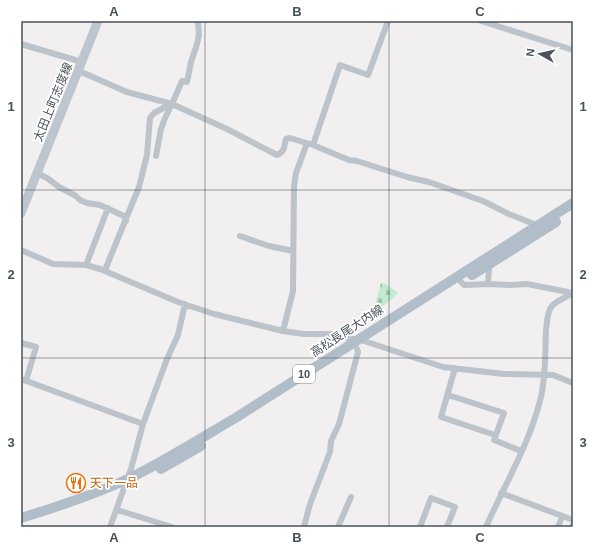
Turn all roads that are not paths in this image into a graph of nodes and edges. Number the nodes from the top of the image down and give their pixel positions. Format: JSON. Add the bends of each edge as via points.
{"nodes":[{"id":1,"x":98,"y":21,"type":"edge"},
{"id":2,"x":198,"y":21,"type":"edge"},
{"id":3,"x":388,"y":21,"type":"edge"},
{"id":4,"x":481,"y":21,"type":"edge"},
{"id":5,"x":21,"y":44,"type":"edge"},
{"id":6,"x":573,"y":50,"type":"edge"},
{"id":7,"x":80,"y":67,"type":"junction"},
{"id":8,"x":170,"y":105,"type":"junction"},
{"id":9,"x":310,"y":144,"type":"junction"},
{"id":10,"x":156,"y":156,"type":"dead end"},
{"id":11,"x":37,"y":174,"type":"junction"},
{"id":12,"x":573,"y":203,"type":"edge"},
{"id":13,"x":108,"y":208,"type":"junction"},
{"id":14,"x":573,"y":211,"type":"edge"},
{"id":15,"x":21,"y":213,"type":"edge"},
{"id":16,"x":126,"y":221,"type":"junction"},
{"id":17,"x":541,"y":227,"type":"junction"},
{"id":18,"x":240,"y":236,"type":"dead end"},
{"id":19,"x":21,"y":250,"type":"edge"},
{"id":20,"x":293,"y":251,"type":"junction"},
{"id":21,"x":86,"y":265,"type":"junction"},
{"id":22,"x":488,"y":265,"type":"junction"},
{"id":23,"x":104,"y":270,"type":"junction"},
{"id":24,"x":461,"y":282,"type":"junction"},
{"id":25,"x":488,"y":284,"type":"junction"},
{"id":26,"x":572,"y":293,"type":"edge"},
{"id":27,"x":184,"y":304,"type":"junction"},
{"id":28,"x":283,"y":331,"type":"junction"},
{"id":29,"x":21,"y":343,"type":"edge"},
{"id":30,"x":360,"y":343,"type":"junction"},
{"id":31,"x":455,"y":368,"type":"junction"},
{"id":32,"x":544,"y":376,"type":"junction"},
{"id":33,"x":23,"y":380,"type":"edge"},
{"id":34,"x":573,"y":383,"type":"edge"},
{"id":35,"x":448,"y":395,"type":"junction"},
{"id":36,"x":143,"y":424,"type":"junction"},
{"id":37,"x":495,"y":435,"type":"junction"},
{"id":38,"x":521,"y":451,"type":"junction"},
{"id":39,"x":126,"y":483,"type":"junction"},
{"id":40,"x":501,"y":494,"type":"junction"},
{"id":41,"x":351,"y":497,"type":"dead end"},
{"id":42,"x":117,"y":510,"type":"junction"},
{"id":43,"x":562,"y":517,"type":"junction"},
{"id":44,"x":21,"y":518,"type":"edge"},
{"id":45,"x":573,"y":520,"type":"edge"},
{"id":46,"x":21,"y":525,"type":"edge"},
{"id":47,"x":110,"y":527,"type":"edge"},
{"id":48,"x":172,"y":527,"type":"edge"},
{"id":49,"x":304,"y":527,"type":"edge"},
{"id":50,"x":338,"y":527,"type":"edge"},
{"id":51,"x":420,"y":527,"type":"edge"},
{"id":52,"x":447,"y":527,"type":"edge"},
{"id":53,"x":486,"y":527,"type":"edge"},
{"id":54,"x":558,"y":527,"type":"edge"}],
"edges":[{"from":1,"to":7,"type":"main road","name":"太田上町志度線"},
{"from":2,"to":8,"type":"street","via":[[199,35],[187,82],[182,82]]},
{"from":3,"to":9,"type":"street","via":[[368,75],[340,65]]},
{"from":4,"to":6,"type":"street"},
{"from":5,"to":7,"type":"street"},
{"from":7,"to":8,"type":"street","via":[[127,92]]},
{"from":7,"to":11,"type":"main road","name":"太田上町志度線"},
{"from":8,"to":9,"type":"street","via":[[277,155],[284,150],[287,138]]},
{"from":8,"to":10,"type":"street","via":[[161,128]]},
{"from":8,"to":16,"type":"street","via":[[154,113],[150,118],[148,148],[142,174]]},
{"from":9,"to":17,"type":"street","via":[[349,160],[436,184],[484,201]]},
{"from":9,"to":20,"type":"street","via":[[296,173]]},
{"from":11,"to":13,"type":"street","via":[[80,200]]},
{"from":11,"to":15,"type":"main road","name":"太田上町志度線"},
{"from":12,"to":17,"type":"main road","name":"高松長尾大内線","number":"10"},
{"from":13,"to":16,"type":"street","via":[[124,216]]},
{"from":13,"to":21,"type":"street"},
{"from":14,"to":17,"type":"main road","name":"高松長尾大内線","number":"10"},
{"from":16,"to":23,"type":"street"},
{"from":17,"to":22,"type":"main road","name":"高松長尾大内線","number":"10"},
{"from":17,"to":30,"type":"main road","name":"高松長尾大内線","number":"10"},
{"from":18,"to":20,"type":"street"},
{"from":19,"to":21,"type":"street","via":[[53,264]]},
{"from":20,"to":28,"type":"street","via":[[293,291]]},
{"from":21,"to":23,"type":"street"},
{"from":22,"to":24,"type":"main road","name":"高松長尾大内線","number":"10"},
{"from":22,"to":25,"type":"street"},
{"from":23,"to":27,"type":"street"},
{"from":24,"to":25,"type":"street","via":[[464,285]]},
{"from":24,"to":30,"type":"main road","name":"高松長尾大内線","number":"10"},
{"from":25,"to":26,"type":"street","via":[[527,284]]},
{"from":26,"to":32,"type":"street","via":[[555,302],[549,310]]},
{"from":27,"to":28,"type":"street"},
{"from":27,"to":36,"type":"street","via":[[178,335]]},
{"from":28,"to":30,"type":"street","via":[[332,334]]},
{"from":29,"to":33,"type":"street","via":[[36,347]]},
{"from":30,"to":31,"type":"street","via":[[443,367]]},
{"from":30,"to":39,"type":"main road","name":"高松長尾大内線","number":"10","via":[[226,427]]},
{"from":30,"to":49,"type":"street","via":[[339,424],[331,441],[330,452]]},
{"from":31,"to":32,"type":"street"},
{"from":31,"to":35,"type":"street"},
{"from":32,"to":34,"type":"street","via":[[553,375]]},
{"from":32,"to":38,"type":"street","via":[[531,431]]},
{"from":33,"to":36,"type":"street"},
{"from":35,"to":37,"type":"street","via":[[441,417]]},
{"from":35,"to":37,"type":"street","via":[[504,413]]},
{"from":36,"to":39,"type":"street"},
{"from":37,"to":38,"type":"street","via":[[494,440]]},
{"from":38,"to":40,"type":"street"},
{"from":39,"to":42,"type":"street"},
{"from":39,"to":44,"type":"main road","name":"高松長尾大内線","number":"10"},
{"from":39,"to":46,"type":"main road","name":"高松長尾大内線","number":"10","via":[[54,515]]},
{"from":40,"to":43,"type":"street"},
{"from":40,"to":53,"type":"street"},
{"from":41,"to":50,"type":"street"},
{"from":42,"to":47,"type":"street"},
{"from":42,"to":48,"type":"street"},
{"from":43,"to":45,"type":"street"},
{"from":43,"to":54,"type":"street"},
{"from":51,"to":52,"type":"street","via":[[431,498],[455,507]]}]}
